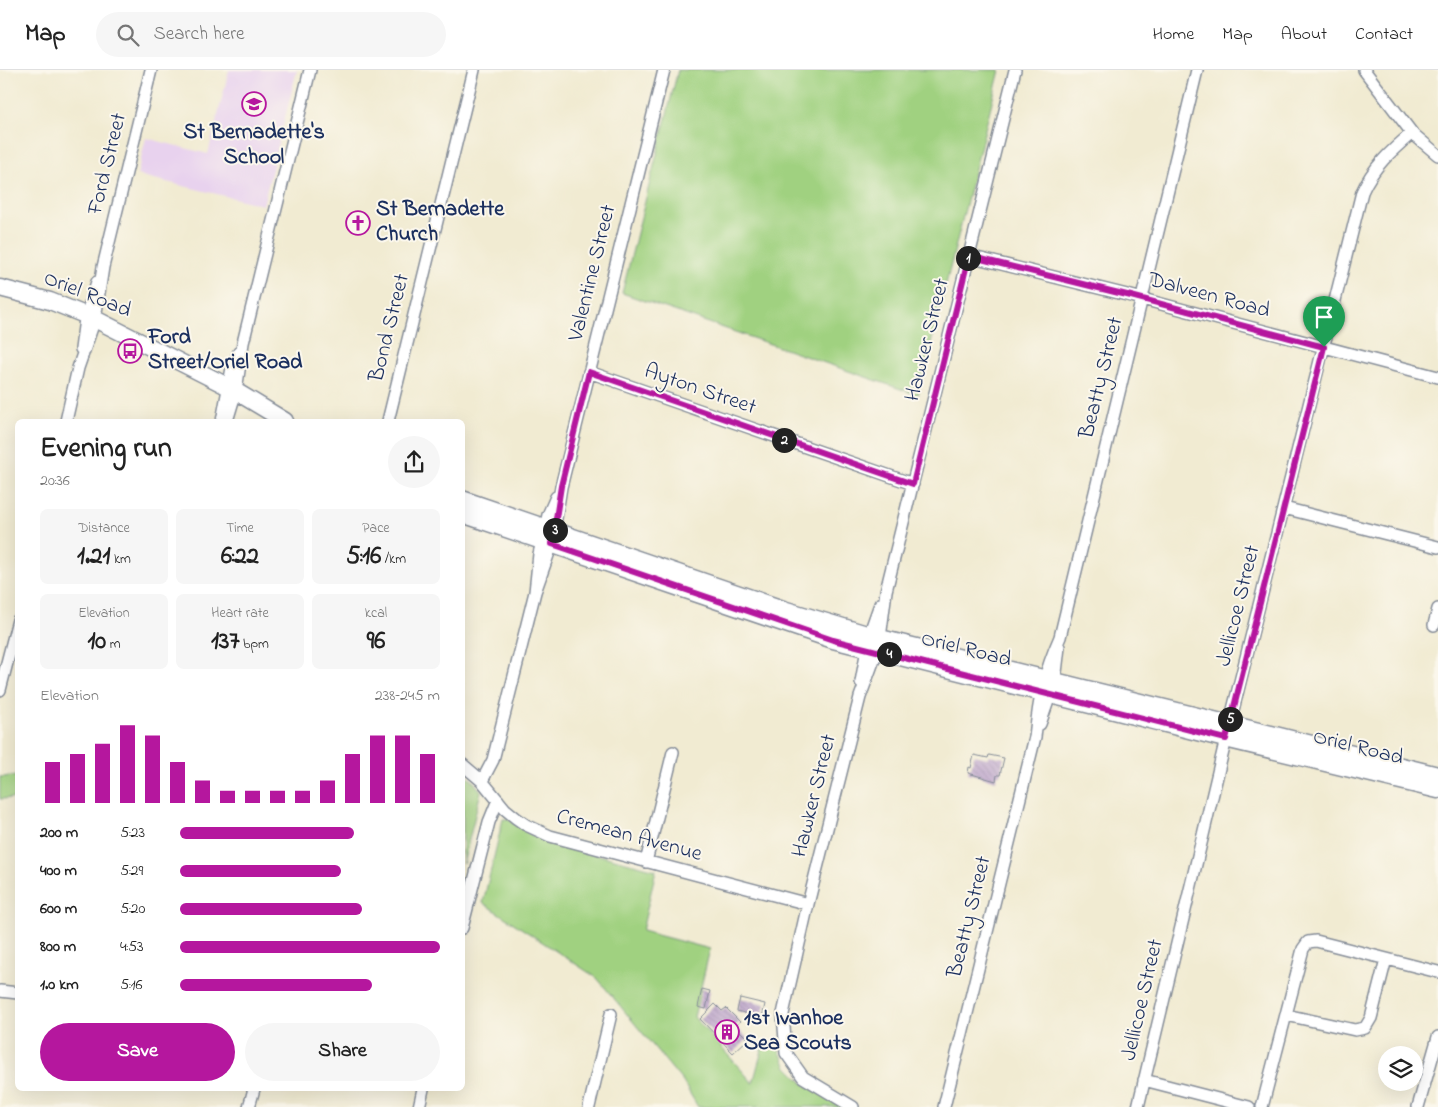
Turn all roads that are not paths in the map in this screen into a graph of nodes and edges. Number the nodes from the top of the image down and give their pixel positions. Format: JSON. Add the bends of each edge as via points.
{"nodes":[{"id":1,"x":151,"y":70,"type":"edge"},
{"id":2,"x":310,"y":70,"type":"edge"},
{"id":3,"x":474,"y":70,"type":"edge"},
{"id":4,"x":664,"y":70,"type":"edge"},
{"id":5,"x":1014,"y":70,"type":"edge"},
{"id":6,"x":1196,"y":70,"type":"edge"},
{"id":7,"x":1364,"y":70,"type":"edge"},
{"id":8,"x":1412,"y":133,"type":"junction"},
{"id":9,"x":1438,"y":155,"type":"edge"},
{"id":10,"x":969,"y":256,"type":"junction"},
{"id":11,"x":0,"y":288,"type":"edge"},
{"id":12,"x":1142,"y":299,"type":"junction"},
{"id":13,"x":91,"y":317,"type":"junction"},
{"id":14,"x":1324,"y":347,"type":"junction"},
{"id":15,"x":589,"y":372,"type":"junction"},
{"id":16,"x":1438,"y":377,"type":"edge"},
{"id":17,"x":232,"y":389,"type":"junction"},
{"id":18,"x":66,"y":419,"type":"edge"},
{"id":19,"x":223,"y":419,"type":"edge"},
{"id":20,"x":227,"y":419,"type":"edge"},
{"id":21,"x":283,"y":419,"type":"edge"},
{"id":22,"x":388,"y":419,"type":"edge"},
{"id":23,"x":913,"y":484,"type":"junction"},
{"id":24,"x":465,"y":500,"type":"edge"},
{"id":25,"x":1284,"y":508,"type":"junction"},
{"id":26,"x":465,"y":515,"type":"edge"},
{"id":27,"x":549,"y":536,"type":"junction"},
{"id":28,"x":1438,"y":547,"type":"edge"},
{"id":29,"x":1438,"y":609,"type":"edge"},
{"id":30,"x":1434,"y":625,"type":"dead end"},
{"id":31,"x":15,"y":632,"type":"edge"},
{"id":32,"x":873,"y":643,"type":"junction"},
{"id":33,"x":1048,"y":686,"type":"junction"},
{"id":34,"x":0,"y":690,"type":"edge"},
{"id":35,"x":1230,"y":722,"type":"junction"},
{"id":36,"x":1226,"y":739,"type":"junction"},
{"id":37,"x":672,"y":752,"type":"dead end"},
{"id":38,"x":465,"y":767,"type":"edge"},
{"id":39,"x":1438,"y":775,"type":"edge"},
{"id":40,"x":482,"y":781,"type":"junction"},
{"id":41,"x":1438,"y":790,"type":"edge"},
{"id":42,"x":498,"y":800,"type":"junction"},
{"id":43,"x":646,"y":862,"type":"junction"},
{"id":44,"x":808,"y":904,"type":"junction"},
{"id":45,"x":465,"y":916,"type":"edge"},
{"id":46,"x":1386,"y":958,"type":"junction"},
{"id":47,"x":1438,"y":972,"type":"edge"},
{"id":48,"x":0,"y":991,"type":"edge"},
{"id":49,"x":15,"y":993,"type":"edge"},
{"id":50,"x":611,"y":1014,"type":"dead end"},
{"id":51,"x":1286,"y":1015,"type":"junction"},
{"id":52,"x":1438,"y":1037,"type":"edge"},
{"id":53,"x":1144,"y":1080,"type":"junction"},
{"id":54,"x":253,"y":1091,"type":"edge"},
{"id":55,"x":423,"y":1091,"type":"edge"},
{"id":56,"x":249,"y":1107,"type":"edge"},
{"id":57,"x":419,"y":1107,"type":"edge"},
{"id":58,"x":589,"y":1107,"type":"edge"},
{"id":59,"x":853,"y":1107,"type":"edge"},
{"id":60,"x":944,"y":1107,"type":"edge"},
{"id":61,"x":1138,"y":1107,"type":"edge"},
{"id":62,"x":1249,"y":1107,"type":"edge"},
{"id":63,"x":1262,"y":1107,"type":"edge"},
{"id":64,"x":1418,"y":1107,"type":"edge"}],
"edges":[{"from":1,"to":13,"type":"street","name":"Ford Street"},
{"from":2,"to":17,"type":"street"},
{"from":3,"to":22,"type":"street","name":"Bond Street"},
{"from":4,"to":15,"type":"street","name":"Valentine Street"},
{"from":5,"to":10,"type":"street","name":"Hawker Street"},
{"from":6,"to":12,"type":"street","name":"Beatty Street"},
{"from":7,"to":8,"type":"street"},
{"from":8,"to":9,"type":"street"},
{"from":8,"to":14,"type":"street","name":"Jellicoe Street","via":[[1386,155],[1362,192]]},
{"from":10,"to":12,"type":"street","name":"Dalveen Road"},
{"from":10,"to":23,"type":"street","name":"Hawker Street"},
{"from":11,"to":13,"type":"main road","name":"Oriel Road","via":[[50,301]]},
{"from":12,"to":14,"type":"street","name":"Dalveen Road"},
{"from":12,"to":33,"type":"street","name":"Beatty Street"},
{"from":13,"to":17,"type":"main road","name":"Oriel Road"},
{"from":13,"to":18,"type":"street","name":"Ford Street"},
{"from":14,"to":16,"type":"street","name":"Dalveen Road"},
{"from":14,"to":25,"type":"street","name":"Jellicoe Street"},
{"from":15,"to":23,"type":"street","name":"Ayton Street"},
{"from":15,"to":27,"type":"street","name":"Valentine Street","via":[[561,486],[548,515]]},
{"from":17,"to":19,"type":"street"},
{"from":17,"to":20,"type":"street"},
{"from":17,"to":21,"type":"main road","name":"Oriel Road"},
{"from":23,"to":32,"type":"street","name":"Hawker Street","via":[[886,591],[872,623]]},
{"from":24,"to":27,"type":"main road","name":"Oriel Road"},
{"from":25,"to":28,"type":"street"},
{"from":25,"to":35,"type":"street","name":"Jellicoe Street"},
{"from":26,"to":27,"type":"main road","name":"Oriel Road"},
{"from":27,"to":32,"type":"main road","name":"Oriel Road","via":[[783,609]]},
{"from":27,"to":40,"type":"street","name":"Valentine Street","via":[[494,760]]},
{"from":29,"to":30,"type":"street"},
{"from":31,"to":34,"type":"street"},
{"from":32,"to":33,"type":"main road","name":"Oriel Road"},
{"from":32,"to":44,"type":"street","name":"Hawker Street","via":[[863,663],[860,697]]},
{"from":33,"to":35,"type":"main road","name":"Oriel Road"},
{"from":33,"to":36,"type":"main road","name":"Oriel Road"},
{"from":33,"to":60,"type":"street","name":"Beatty Street"},
{"from":35,"to":36,"type":"street","name":"Jellicoe Street"},
{"from":35,"to":39,"type":"main road","name":"Oriel Road"},
{"from":36,"to":41,"type":"main road","name":"Oriel Road"},
{"from":36,"to":53,"type":"street","name":"Jellicoe Street"},
{"from":37,"to":43,"type":"street"},
{"from":38,"to":40,"type":"street","name":"Cremean Avenue"},
{"from":40,"to":42,"type":"street","name":"Cremean Avenue"},
{"from":42,"to":43,"type":"street","name":"Cremean Avenue","via":[[516,818],[545,834]]},
{"from":42,"to":45,"type":"street","via":[[489,822]]},
{"from":43,"to":44,"type":"street","name":"Cremean Avenue"},
{"from":44,"to":59,"type":"street","name":"Hawker Street","via":[[783,1014],[786,1053],[803,1076]]},
{"from":46,"to":47,"type":"street"},
{"from":46,"to":51,"type":"street","via":[[1371,1018],[1365,1028],[1355,1030]]},
{"from":46,"to":51,"type":"street","via":[[1316,941],[1308,942],[1302,949]]},
{"from":48,"to":49,"type":"street"},
{"from":50,"to":58,"type":"street"},
{"from":51,"to":63,"type":"street"},
{"from":52,"to":64,"type":"street"},
{"from":53,"to":61,"type":"street","name":"Jellicoe Street"},
{"from":53,"to":62,"type":"street"},
{"from":54,"to":56,"type":"street"},
{"from":55,"to":57,"type":"street"}]}
